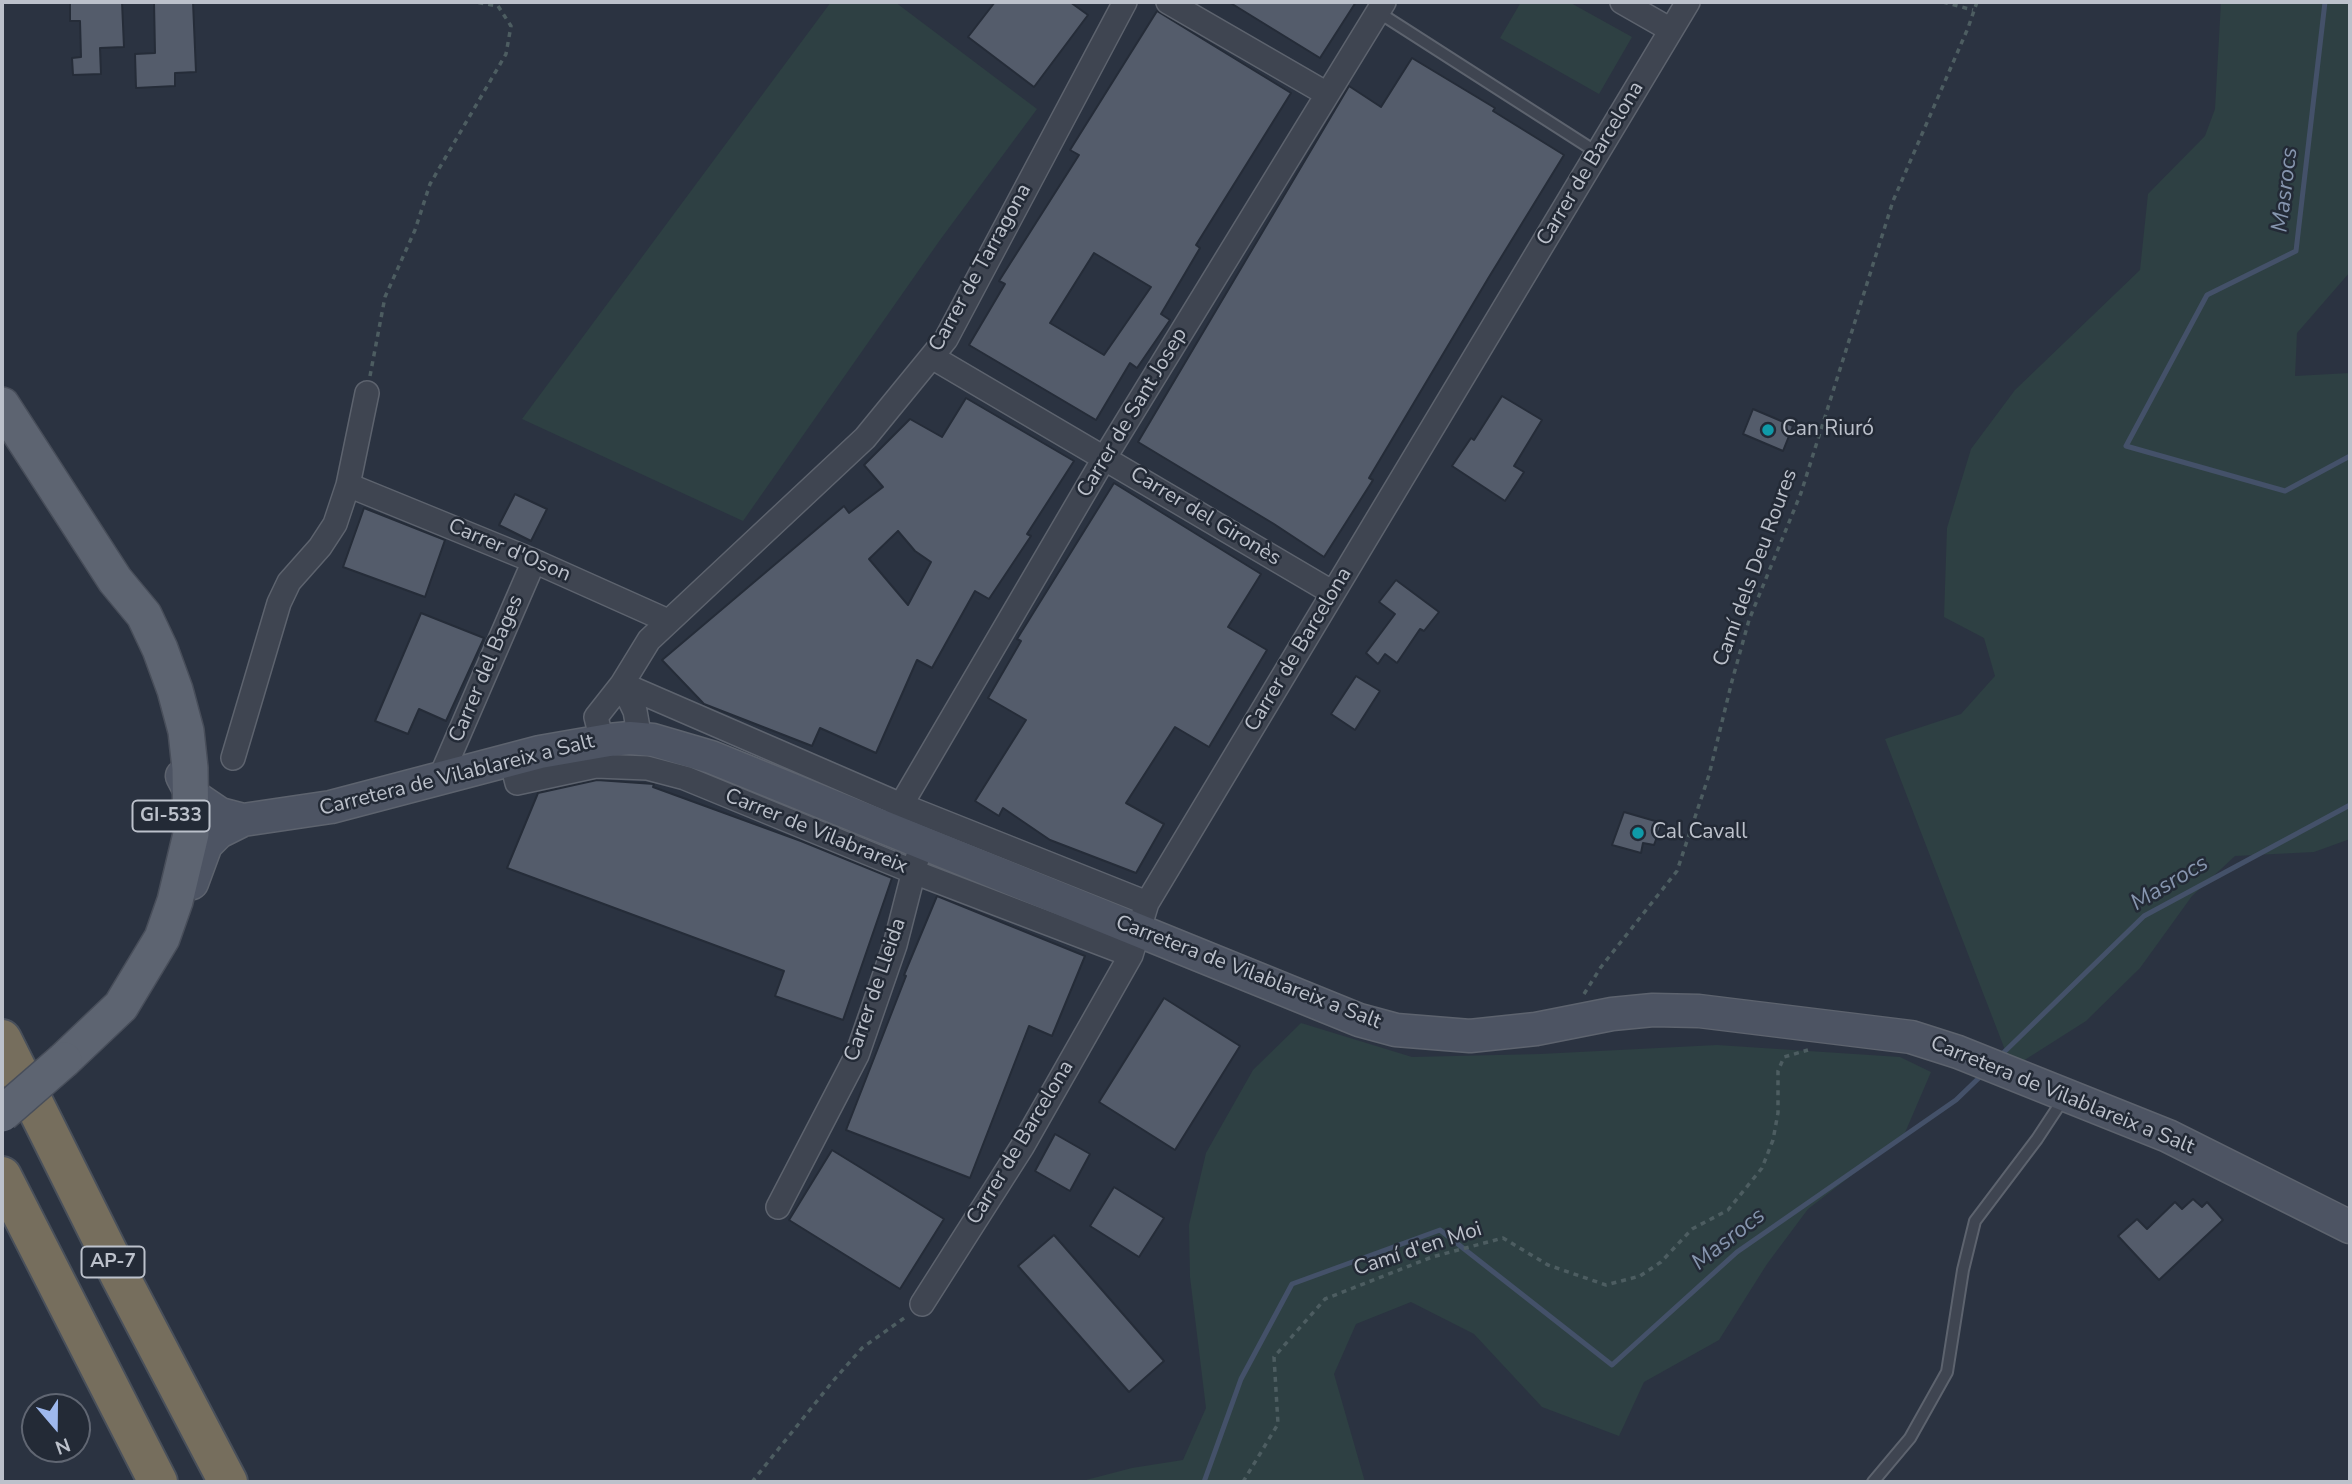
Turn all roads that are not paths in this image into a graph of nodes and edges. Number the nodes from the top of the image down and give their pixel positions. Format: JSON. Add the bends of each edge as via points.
{"nodes":[{"id":1,"x":1125,"y":2,"type":"edge"},
{"id":2,"x":1168,"y":2,"type":"edge"},
{"id":3,"x":1622,"y":2,"type":"edge"},
{"id":4,"x":1688,"y":2,"type":"edge"},
{"id":5,"x":1381,"y":7,"type":"edge"},
{"id":6,"x":1671,"y":30,"type":"junction"},
{"id":7,"x":1327,"y":94,"type":"junction"},
{"id":8,"x":1598,"y":153,"type":"junction"},
{"id":9,"x":932,"y":357,"type":"junction"},
{"id":10,"x":367,"y":393,"type":"road end"},
{"id":11,"x":2,"y":405,"type":"edge"},
{"id":12,"x":1105,"y":457,"type":"junction"},
{"id":13,"x":348,"y":485,"type":"junction"},
{"id":14,"x":534,"y":561,"type":"junction"},
{"id":15,"x":115,"y":580,"type":"junction"},
{"id":16,"x":1333,"y":593,"type":"junction"},
{"id":17,"x":668,"y":621,"type":"junction"},
{"id":18,"x":153,"y":634,"type":"junction"},
{"id":19,"x":150,"y":673,"type":"junction"},
{"id":20,"x":622,"y":684,"type":"junction"},
{"id":21,"x":640,"y":738,"type":"junction"},
{"id":22,"x":600,"y":741,"type":"junction"},
{"id":23,"x":233,"y":758,"type":"dead end"},
{"id":24,"x":512,"y":759,"type":"junction"},
{"id":25,"x":440,"y":778,"type":"junction"},
{"id":26,"x":192,"y":795,"type":"junction"},
{"id":27,"x":257,"y":818,"type":"junction"},
{"id":28,"x":896,"y":818,"type":"junction"},
{"id":29,"x":918,"y":857,"type":"junction"},
{"id":30,"x":1138,"y":930,"type":"junction"},
{"id":31,"x":121,"y":1006,"type":"junction"},
{"id":32,"x":2,"y":1039,"type":"edge"},
{"id":33,"x":74,"y":1051,"type":"junction"},
{"id":34,"x":2066,"y":1095,"type":"junction"},
{"id":35,"x":2,"y":1114,"type":"edge"},
{"id":36,"x":2,"y":1176,"type":"edge"},
{"id":37,"x":778,"y":1207,"type":"dead end"},
{"id":38,"x":2350,"y":1227,"type":"edge"},
{"id":39,"x":922,"y":1304,"type":"road end"},
{"id":40,"x":158,"y":1482,"type":"edge"},
{"id":41,"x":228,"y":1482,"type":"edge"},
{"id":42,"x":1874,"y":1482,"type":"edge"}],
"edges":[{"from":1,"to":9,"type":"street","name":"Carrer de Tarragona","via":[[946,339]]},
{"from":2,"to":7,"type":"street"},
{"from":3,"to":6,"type":"street"},
{"from":4,"to":6,"type":"street","name":"Carrer de Barcelona"},
{"from":5,"to":7,"type":"street","name":"Carrer de Sant Josep"},
{"from":5,"to":8,"type":"lane"},
{"from":6,"to":8,"type":"street","name":"Carrer de Barcelona"},
{"from":7,"to":12,"type":"street","name":"Carrer de Sant Josep"},
{"from":8,"to":16,"type":"street","name":"Carrer de Barcelona"},
{"from":9,"to":12,"type":"street","name":"Carrer del Gironès"},
{"from":9,"to":17,"type":"street","name":"Carrer de Tarragona","via":[[865,438]]},
{"from":10,"to":13,"type":"street"},
{"from":11,"to":15,"type":"main road","number":"GI-533"},
{"from":12,"to":16,"type":"street","name":"Carrer del Gironès"},
{"from":12,"to":28,"type":"street","name":"Carrer de Sant Josep"},
{"from":13,"to":14,"type":"street","name":"Carrer d'Oson"},
{"from":13,"to":23,"type":"street","via":[[335,524],[289,582],[279,603]]},
{"from":14,"to":17,"type":"street","name":"Carrer d'Oson"},
{"from":14,"to":25,"type":"street","name":"Carrer del Bages"},
{"from":15,"to":18,"type":"main road","number":"GI-533","via":[[144,615]]},
{"from":15,"to":19,"type":"main road","number":"GI-533"},
{"from":16,"to":30,"type":"street","name":"Carrer de Barcelona"},
{"from":17,"to":20,"type":"street","name":"Carrer de Tarragona","via":[[649,640]]},
{"from":18,"to":26,"type":"main road","number":"GI-533","via":[[186,731]]},
{"from":18,"to":27,"type":"street","via":[[169,652],[182,681],[206,777],[218,794]]},
{"from":19,"to":26,"type":"street","via":[[165,696],[183,780]]},
{"from":19,"to":33,"type":"main road","number":"GI-533","via":[[160,707],[170,781],[171,814],[163,873],[132,959]]},
{"from":20,"to":21,"type":"street","via":[[635,711]]},
{"from":20,"to":22,"type":"street","name":"Carrer de Tarragona"},
{"from":20,"to":28,"type":"street"},
{"from":21,"to":22,"type":"street","name":"Carretera de Vilablareix a Salt"},
{"from":21,"to":28,"type":"street","name":"Carretera de Vilablareix a Salt","via":[[676,745]]},
{"from":22,"to":24,"type":"street","name":"Carretera de Vilablareix a Salt"},
{"from":22,"to":24,"type":"street","name":"Carrer de Vilabrareix","via":[[596,766],[517,783]]},
{"from":22,"to":29,"type":"street","name":"Carrer de Vilabrareix","via":[[647,768]]},
{"from":24,"to":25,"type":"street","name":"Carretera de Vilablareix a Salt"},
{"from":25,"to":27,"type":"street","name":"Carretera de Vilablareix a Salt","via":[[331,807]]},
{"from":26,"to":27,"type":"street","via":[[220,814]]},
{"from":26,"to":31,"type":"main road","number":"GI-533","via":[[191,834],[175,901],[162,938]]},
{"from":27,"to":31,"type":"street","via":[[219,832],[206,845],[173,936],[147,982]]},
{"from":28,"to":29,"type":"street","name":"Carretera de Vilablareix a Salt"},
{"from":28,"to":30,"type":"street"},
{"from":29,"to":30,"type":"street","name":"Carretera de Vilablareix a Salt"},
{"from":29,"to":37,"type":"street","name":"Carrer de Lleida","via":[[895,946],[857,1055]]},
{"from":30,"to":34,"type":"street","name":"Carretera de Vilablareix a Salt","via":[[1320,1006],[1396,1030],[1470,1036],[1612,1014],[1699,1011],[1911,1037]]},
{"from":30,"to":39,"type":"street","name":"Carrer de Barcelona","via":[[1022,1147]]},
{"from":31,"to":33,"type":"main road","number":"GI-533"},
{"from":32,"to":41,"type":"highway","number":"AP-7"},
{"from":33,"to":35,"type":"main road","number":"GI-533","bridge":true},
{"from":34,"to":38,"type":"street","name":"Carretera de Vilablareix a Salt","via":[[2209,1155]]},
{"from":34,"to":42,"type":"lane","via":[[1975,1221],[1947,1372],[1910,1438]]},
{"from":36,"to":40,"type":"highway","number":"AP-7"}]}
